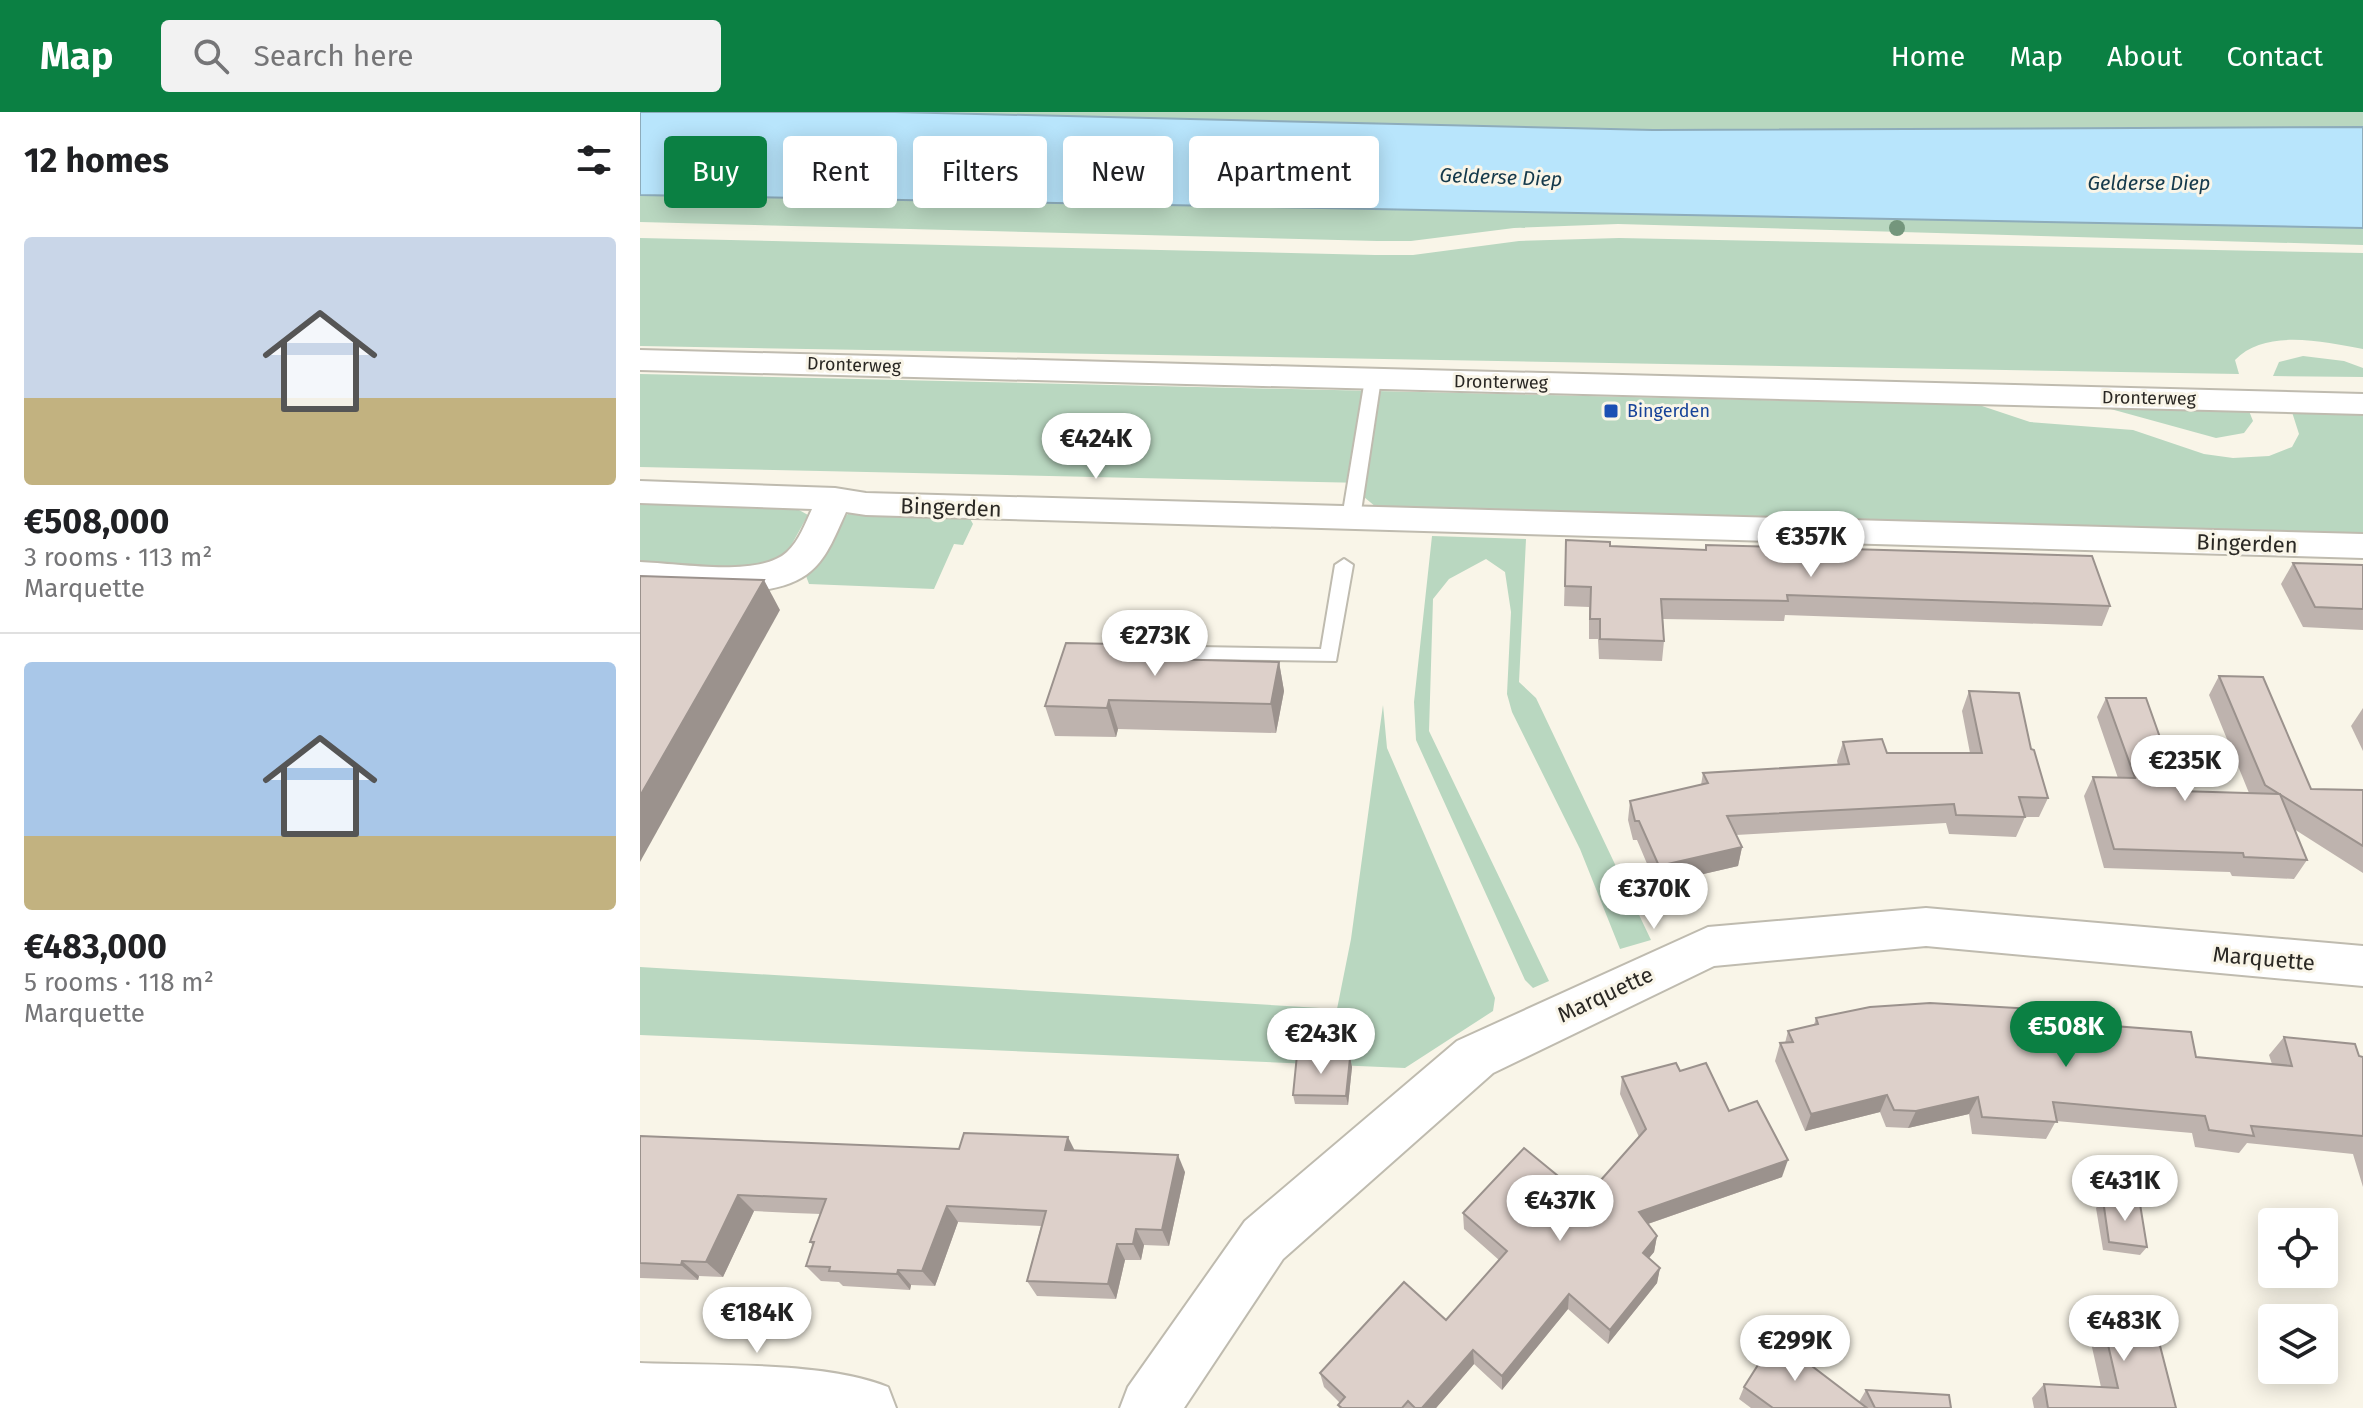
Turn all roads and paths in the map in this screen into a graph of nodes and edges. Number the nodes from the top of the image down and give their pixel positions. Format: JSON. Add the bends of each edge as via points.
{"nodes":[{"id":1,"x":640,"y":360,"type":"edge"},
{"id":2,"x":1373,"y":379,"type":"junction"},
{"id":3,"x":2363,"y":404,"type":"edge"},
{"id":4,"x":640,"y":492,"type":"edge"},
{"id":5,"x":835,"y":499,"type":"junction"},
{"id":6,"x":1351,"y":518,"type":"junction"},
{"id":7,"x":2363,"y":546,"type":"edge"},
{"id":8,"x":1344,"y":565,"type":"dead end"},
{"id":9,"x":640,"y":574,"type":"edge"},
{"id":10,"x":1198,"y":654,"type":"dead end"},
{"id":11,"x":2363,"y":966,"type":"edge"},
{"id":12,"x":640,"y":1392,"type":"edge"},
{"id":13,"x":867,"y":1408,"type":"edge"},
{"id":14,"x":1149,"y":1408,"type":"edge"}],
"edges":[{"from":1,"to":2,"type":"main road","name":"Dronterweg"},
{"from":2,"to":3,"type":"main road","name":"Dronterweg"},
{"from":2,"to":6,"type":"lane"},
{"from":4,"to":5,"type":"street","name":"Bingerden"},
{"from":5,"to":6,"type":"street","name":"Bingerden"},
{"from":5,"to":9,"type":"street","via":[[804,556],[781,572],[760,577]]},
{"from":6,"to":7,"type":"street","name":"Bingerden"},
{"from":8,"to":10,"type":"lane","via":[[1329,656]]},
{"from":11,"to":14,"type":"street","name":"Marquette","via":[[1926,927],[1708,947],[1475,1057],[1264,1240]]},
{"from":12,"to":13,"type":"street","via":[[788,1398]]}]}
